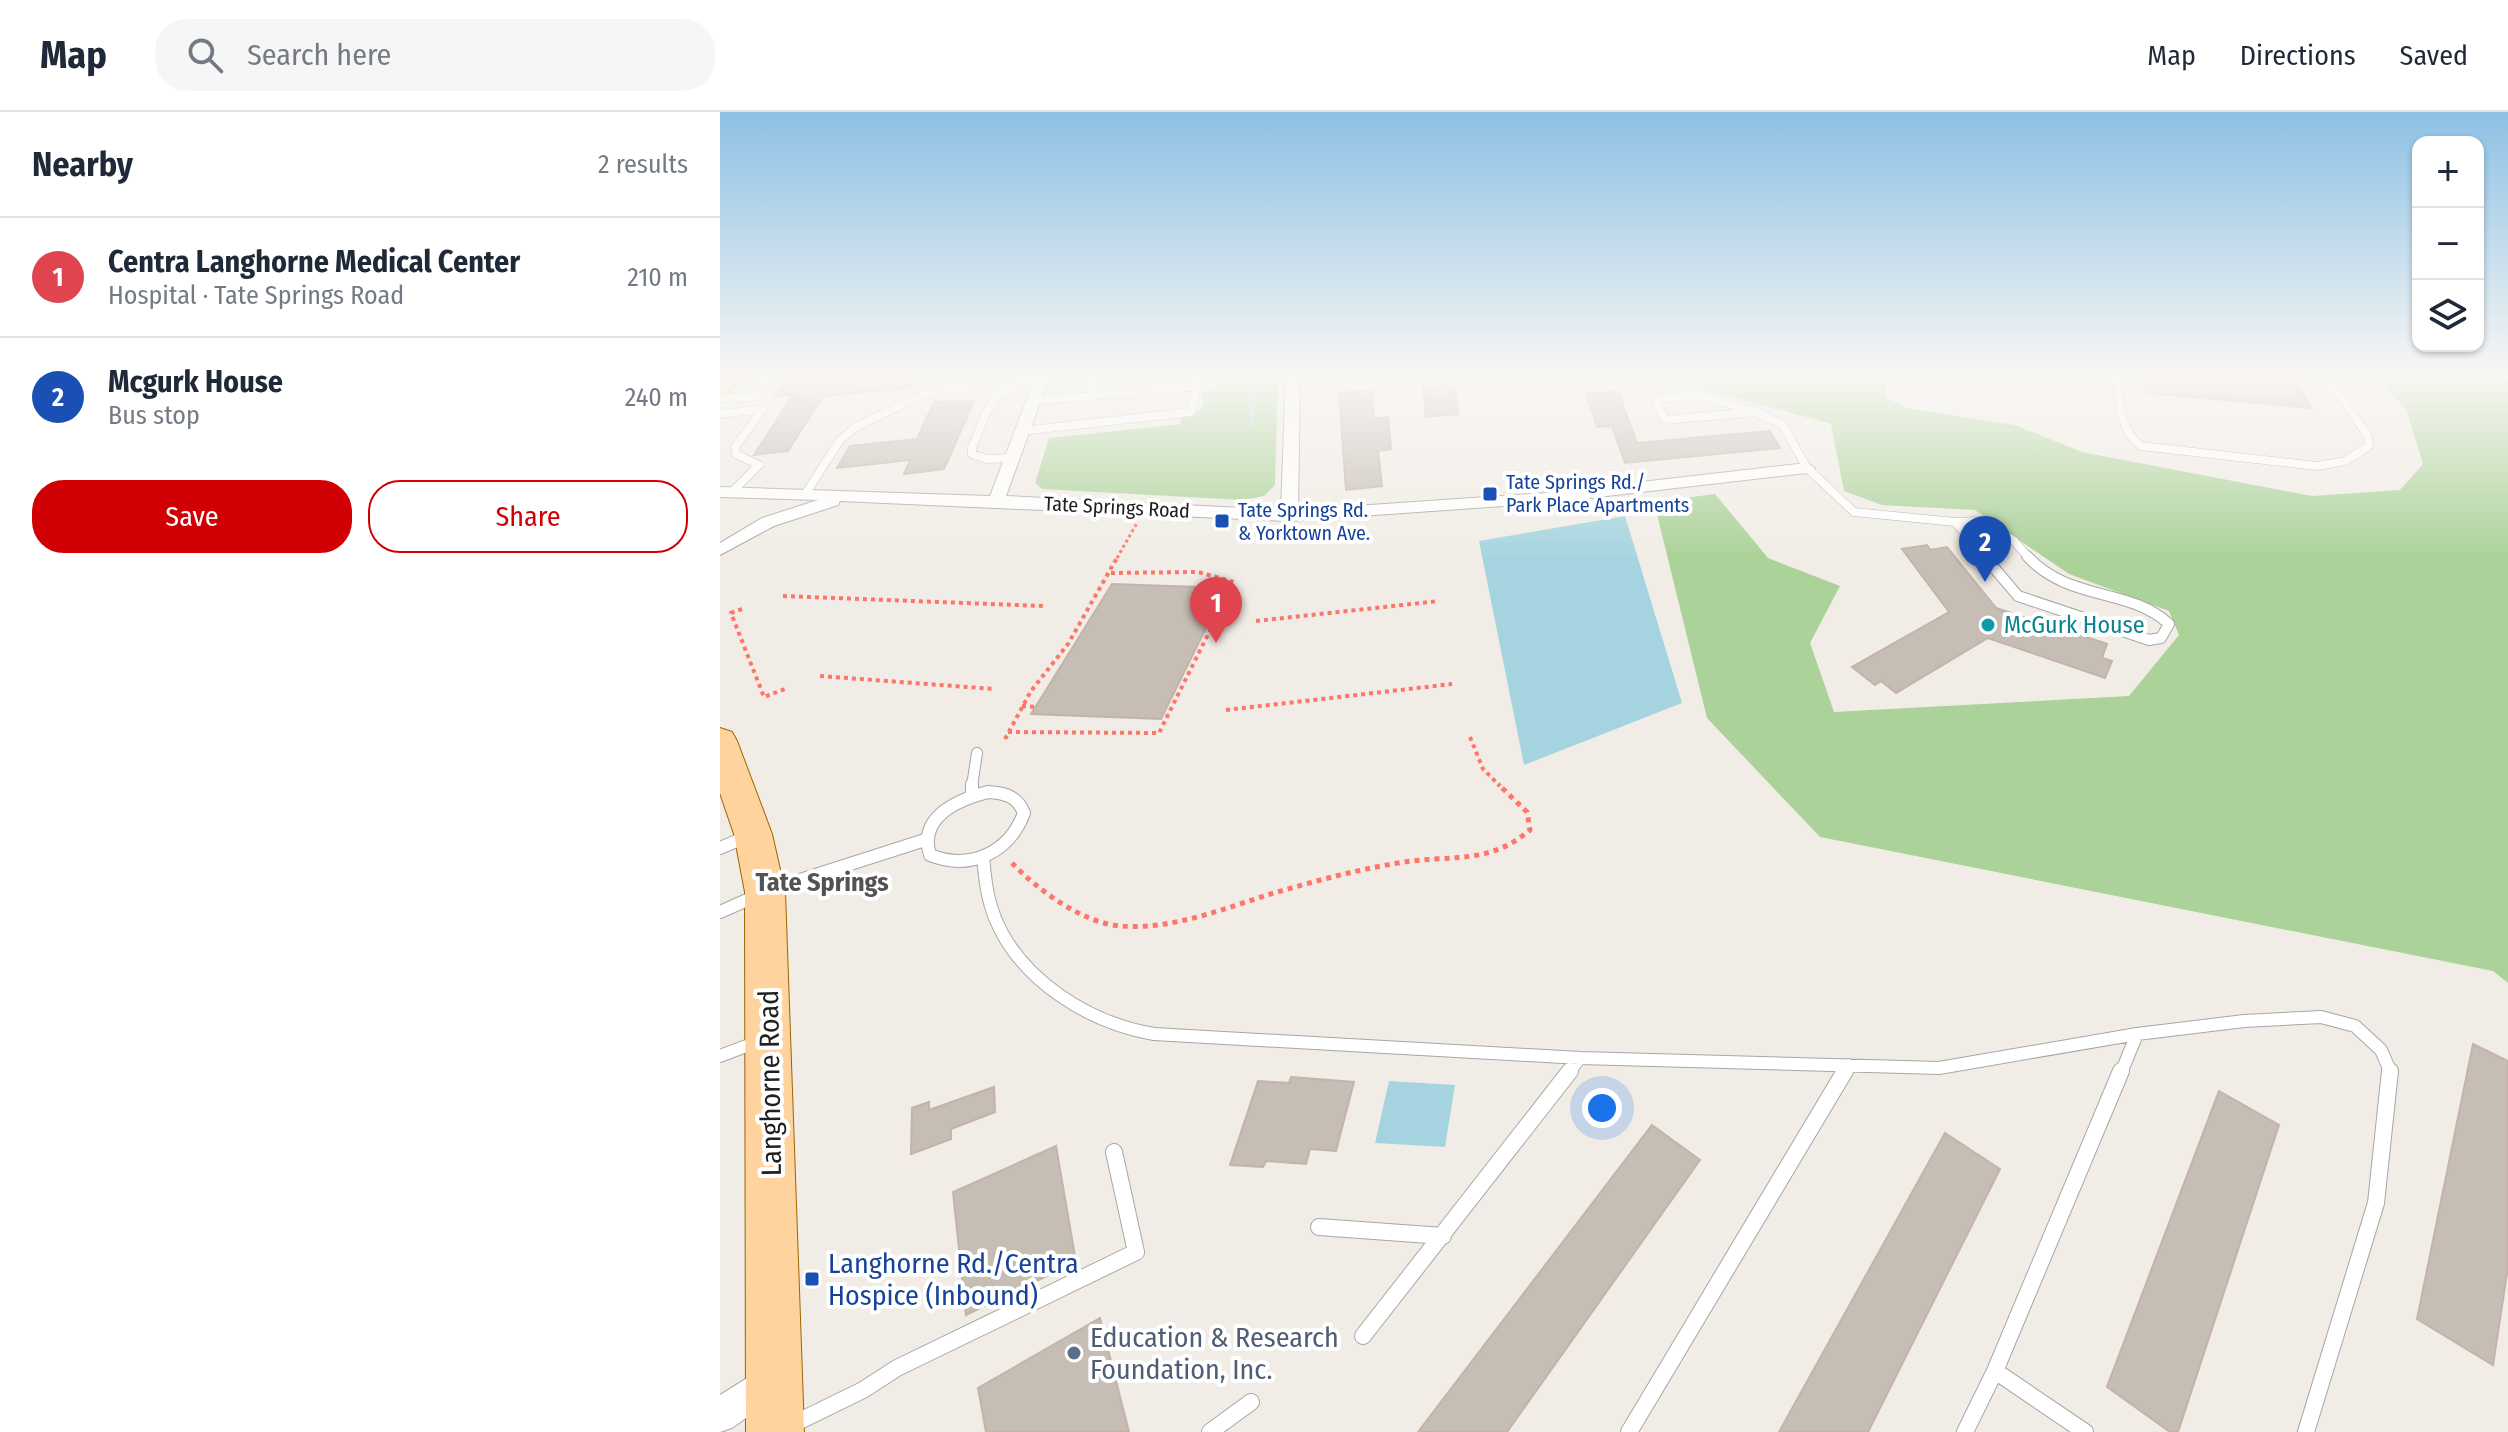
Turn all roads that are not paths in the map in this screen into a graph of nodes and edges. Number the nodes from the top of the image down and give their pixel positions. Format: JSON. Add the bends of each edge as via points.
{"nodes":[{"id":1,"x":743,"y":437,"type":"edge"},
{"id":2,"x":844,"y":437,"type":"edge"},
{"id":3,"x":979,"y":437,"type":"edge"},
{"id":4,"x":1020,"y":437,"type":"edge"},
{"id":5,"x":1293,"y":437,"type":"edge"},
{"id":6,"x":1789,"y":437,"type":"edge"},
{"id":7,"x":2129,"y":437,"type":"edge"},
{"id":8,"x":2368,"y":437,"type":"edge"},
{"id":9,"x":1012,"y":458,"type":"junction"},
{"id":10,"x":1807,"y":468,"type":"junction"},
{"id":11,"x":724,"y":490,"type":"edge"},
{"id":12,"x":806,"y":493,"type":"junction"},
{"id":13,"x":855,"y":495,"type":"junction"},
{"id":14,"x":996,"y":502,"type":"junction"},
{"id":15,"x":1289,"y":516,"type":"junction"},
{"id":16,"x":1955,"y":522,"type":"junction"},
{"id":17,"x":720,"y":550,"type":"edge"},
{"id":18,"x":977,"y":753,"type":"dead end"},
{"id":19,"x":723,"y":762,"type":"edge"},
{"id":20,"x":972,"y":796,"type":"junction"},
{"id":21,"x":925,"y":840,"type":"junction"},
{"id":22,"x":736,"y":841,"type":"edge"},
{"id":23,"x":983,"y":857,"type":"junction"},
{"id":24,"x":765,"y":892,"type":"junction"},
{"id":25,"x":720,"y":912,"type":"edge"},
{"id":26,"x":2137,"y":1034,"type":"junction"},
{"id":27,"x":769,"y":1037,"type":"junction"},
{"id":28,"x":720,"y":1056,"type":"edge"},
{"id":29,"x":1580,"y":1058,"type":"junction"},
{"id":30,"x":1848,"y":1065,"type":"junction"},
{"id":31,"x":1114,"y":1152,"type":"dead end"},
{"id":32,"x":1319,"y":1227,"type":"dead end"},
{"id":33,"x":1443,"y":1236,"type":"junction"},
{"id":34,"x":1363,"y":1336,"type":"dead end"},
{"id":35,"x":1995,"y":1371,"type":"junction"},
{"id":36,"x":775,"y":1378,"type":"junction"},
{"id":37,"x":1251,"y":1402,"type":"dead end"},
{"id":38,"x":720,"y":1416,"type":"edge"},
{"id":39,"x":776,"y":1432,"type":"edge"},
{"id":40,"x":1210,"y":1432,"type":"edge"},
{"id":41,"x":1629,"y":1432,"type":"edge"},
{"id":42,"x":1965,"y":1432,"type":"edge"},
{"id":43,"x":2085,"y":1432,"type":"edge"},
{"id":44,"x":2306,"y":1432,"type":"edge"}],
"edges":[{"from":1,"to":11,"type":"lane","via":[[736,454],[759,465]]},
{"from":2,"to":12,"type":"lane"},
{"from":3,"to":9,"type":"lane","via":[[972,454]]},
{"from":4,"to":9,"type":"street"},
{"from":5,"to":15,"type":"street"},
{"from":6,"to":10,"type":"lane"},
{"from":7,"to":8,"type":"lane","via":[[2141,446],[2317,466],[2360,455],[2369,446]]},
{"from":9,"to":14,"type":"street"},
{"from":10,"to":15,"type":"street","name":"Tate Springs Road","via":[[1546,498]]},
{"from":10,"to":16,"type":"lane","via":[[1854,512]]},
{"from":11,"to":12,"type":"street","name":"Tate Springs Road"},
{"from":12,"to":13,"type":"street","name":"Tate Springs Road"},
{"from":13,"to":14,"type":"street","name":"Tate Springs Road"},
{"from":13,"to":17,"type":"street","name":"Tate Springs Road","via":[[768,522]]},
{"from":14,"to":15,"type":"street","name":"Tate Springs Road"},
{"from":16,"to":16,"type":"lane","via":[[2018,596],[2149,640],[2161,638],[2169,624],[2155,611],[2066,585],[2041,571],[2014,541],[1982,521]]},
{"from":18,"to":20,"type":"lane"},
{"from":19,"to":22,"type":"main road","name":"Langhorne Road"},
{"from":20,"to":21,"type":"lane","via":[[943,811]]},
{"from":20,"to":23,"type":"lane","via":[[1002,793],[1013,797],[1024,813],[1014,836]]},
{"from":21,"to":23,"type":"lane","via":[[930,855],[940,861]]},
{"from":21,"to":24,"type":"lane"},
{"from":22,"to":24,"type":"main road","name":"Langhorne Road"},
{"from":23,"to":29,"type":"lane","via":[[998,931],[1037,980],[1076,1007],[1139,1031]]},
{"from":24,"to":25,"type":"lane"},
{"from":24,"to":27,"type":"main road","name":"Langhorne Road"},
{"from":26,"to":30,"type":"lane","via":[[1939,1068]]},
{"from":26,"to":35,"type":"lane"},
{"from":26,"to":44,"type":"lane","via":[[2321,1017],[2355,1026],[2381,1050],[2391,1074],[2376,1203]]},
{"from":27,"to":28,"type":"lane"},
{"from":27,"to":36,"type":"main road","name":"Langhorne Road"},
{"from":29,"to":30,"type":"lane"},
{"from":29,"to":33,"type":"lane"},
{"from":30,"to":41,"type":"lane"},
{"from":31,"to":39,"type":"lane","via":[[1136,1252]]},
{"from":32,"to":33,"type":"lane"},
{"from":33,"to":34,"type":"lane"},
{"from":35,"to":42,"type":"lane"},
{"from":35,"to":43,"type":"lane"},
{"from":36,"to":38,"type":"street"},
{"from":36,"to":39,"type":"main road","name":"Langhorne Road"},
{"from":37,"to":40,"type":"lane"}]}
